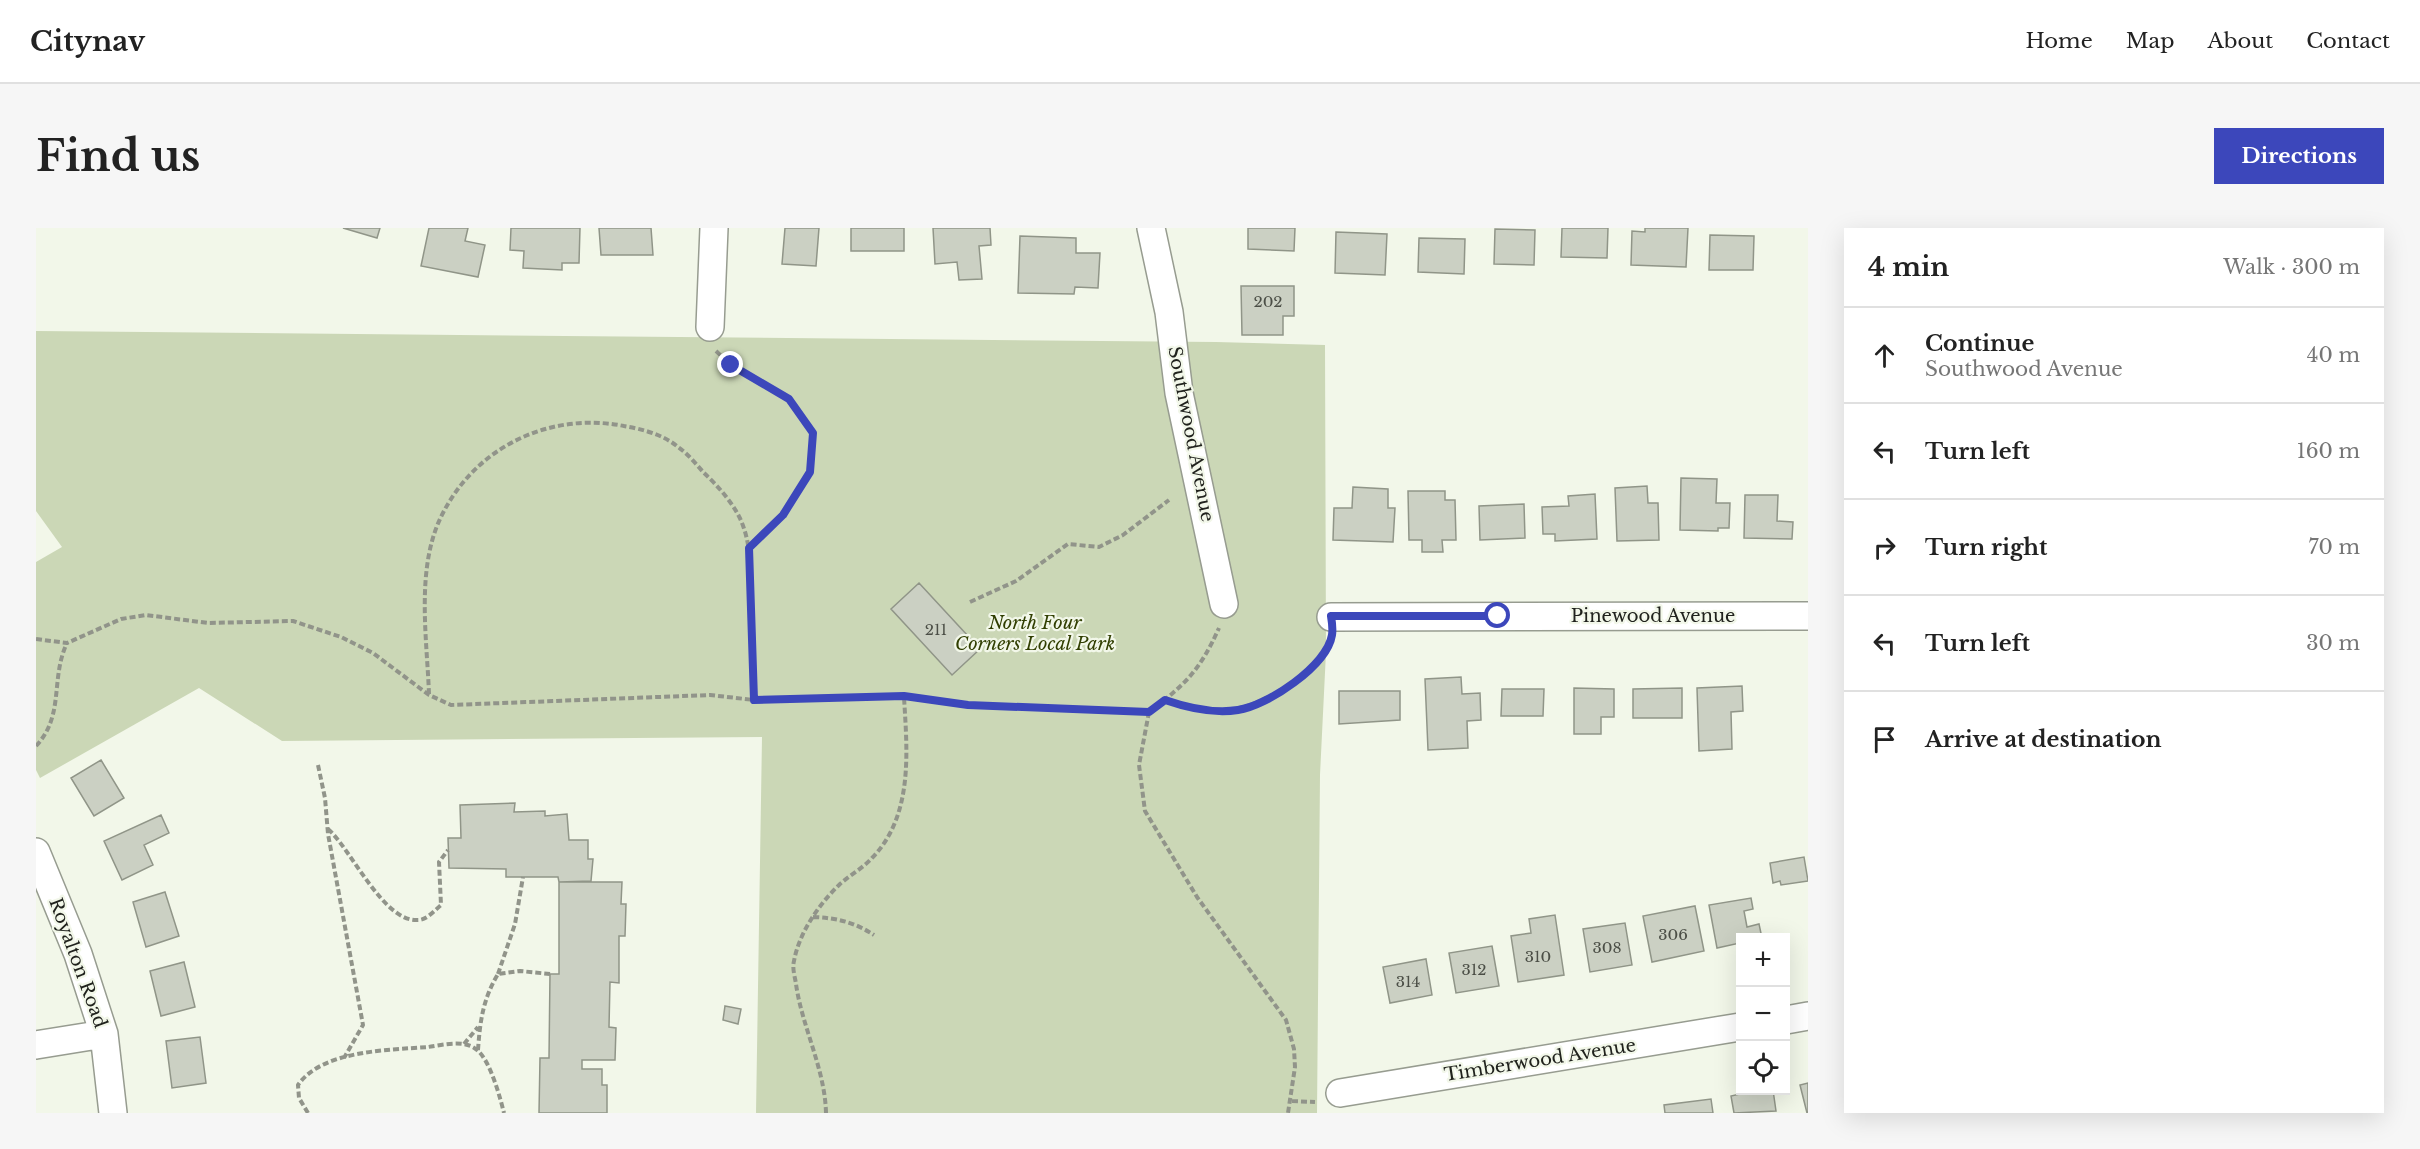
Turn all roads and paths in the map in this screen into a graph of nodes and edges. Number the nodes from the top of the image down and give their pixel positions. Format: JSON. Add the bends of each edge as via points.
{"nodes":[{"id":1,"x":714,"y":228,"type":"edge"},
{"id":2,"x":1151,"y":228,"type":"edge"},
{"id":3,"x":710,"y":327,"type":"joint"},
{"id":4,"x":1169,"y":500,"type":"dead end"},
{"id":5,"x":749,"y":548,"type":"junction"},
{"id":6,"x":970,"y":602,"type":"dead end"},
{"id":7,"x":1224,"y":604,"type":"joint"},
{"id":8,"x":1331,"y":616,"type":"joint"},
{"id":9,"x":1808,"y":616,"type":"edge"},
{"id":10,"x":36,"y":639,"type":"edge"},
{"id":11,"x":67,"y":643,"type":"junction"},
{"id":12,"x":429,"y":695,"type":"junction"},
{"id":13,"x":904,"y":696,"type":"junction"},
{"id":14,"x":754,"y":700,"type":"junction"},
{"id":15,"x":1165,"y":700,"type":"junction"},
{"id":16,"x":1149,"y":712,"type":"junction"},
{"id":17,"x":36,"y":746,"type":"edge"},
{"id":18,"x":318,"y":765,"type":"dead end"},
{"id":19,"x":327,"y":828,"type":"junction"},
{"id":20,"x":448,"y":850,"type":"dead end"},
{"id":21,"x":36,"y":852,"type":"edge"},
{"id":22,"x":523,"y":877,"type":"dead end"},
{"id":23,"x":812,"y":917,"type":"junction"},
{"id":24,"x":874,"y":935,"type":"dead end"},
{"id":25,"x":498,"y":974,"type":"junction"},
{"id":26,"x":550,"y":974,"type":"dead end"},
{"id":27,"x":1808,"y":1016,"type":"edge"},
{"id":28,"x":1790,"y":1019,"type":"edge"},
{"id":29,"x":478,"y":1027,"type":"junction"},
{"id":30,"x":1736,"y":1028,"type":"edge"},
{"id":31,"x":104,"y":1034,"type":"junction"},
{"id":32,"x":464,"y":1044,"type":"junction"},
{"id":33,"x":36,"y":1045,"type":"edge"},
{"id":34,"x":478,"y":1050,"type":"junction"},
{"id":35,"x":344,"y":1058,"type":"junction"},
{"id":36,"x":1340,"y":1093,"type":"dead end"},
{"id":37,"x":114,"y":1113,"type":"edge"},
{"id":38,"x":308,"y":1113,"type":"edge"},
{"id":39,"x":504,"y":1113,"type":"edge"},
{"id":40,"x":826,"y":1113,"type":"edge"},
{"id":41,"x":1288,"y":1113,"type":"edge"}],
"edges":[{"from":1,"to":3,"type":"street"},
{"from":2,"to":7,"type":"street","name":"Southwood Avenue","via":[[1169,312],[1179,393]]},
{"from":3,"to":5,"type":"path","via":[[702,331],[708,343],[731,365],[789,399],[813,433],[810,472],[783,515]]},
{"from":4,"to":6,"type":"path","via":[[1111,541],[1099,547],[1068,544],[1016,581]]},
{"from":5,"to":12,"type":"path","via":[[742,522],[716,485],[677,446],[643,430],[597,420],[558,424],[524,435],[496,451],[464,481],[440,519],[429,552],[426,597]]},
{"from":5,"to":14,"type":"path"},
{"from":7,"to":15,"type":"path","via":[[1223,617],[1207,654],[1188,681]]},
{"from":8,"to":9,"type":"street","name":"Pinewood Avenue"},
{"from":8,"to":15,"type":"path","via":[[1332,636],[1314,666],[1263,701],[1242,710],[1217,712]]},
{"from":10,"to":11,"type":"path"},
{"from":11,"to":12,"type":"path","via":[[121,619],[146,615],[208,623],[293,621],[373,653]]},
{"from":11,"to":17,"type":"path","via":[[58,662],[56,707],[45,736]]},
{"from":12,"to":14,"type":"path","via":[[451,705],[710,695]]},
{"from":13,"to":14,"type":"path"},
{"from":13,"to":16,"type":"path","via":[[968,705]]},
{"from":13,"to":23,"type":"path","via":[[908,760],[903,799],[889,833],[873,857],[839,885]]},
{"from":15,"to":16,"type":"path"},
{"from":16,"to":41,"type":"path","via":[[1139,765],[1145,810],[1170,856],[1286,1020],[1295,1067]]},
{"from":18,"to":19,"type":"path"},
{"from":19,"to":20,"type":"path","via":[[383,900],[402,916],[418,920],[441,904],[439,862]]},
{"from":19,"to":35,"type":"path","via":[[363,1025]]},
{"from":21,"to":31,"type":"street","name":"Royalton Road","via":[[78,954]]},
{"from":22,"to":25,"type":"path","via":[[514,924]]},
{"from":23,"to":24,"type":"path","via":[[835,918]]},
{"from":23,"to":40,"type":"path","via":[[793,963],[799,1008]]},
{"from":25,"to":26,"type":"path"},
{"from":25,"to":29,"type":"path","via":[[487,992]]},
{"from":27,"to":28,"type":"street"},
{"from":29,"to":32,"type":"path"},
{"from":29,"to":34,"type":"path"},
{"from":30,"to":36,"type":"street","name":"Timberwood Avenue"},
{"from":31,"to":33,"type":"street"},
{"from":31,"to":37,"type":"street","name":"Royalton Road"},
{"from":32,"to":34,"type":"path"},
{"from":32,"to":35,"type":"path","via":[[372,1050]]},
{"from":34,"to":39,"type":"path","via":[[498,1086]]},
{"from":35,"to":38,"type":"path","via":[[305,1075],[298,1085],[299,1098]]}]}
